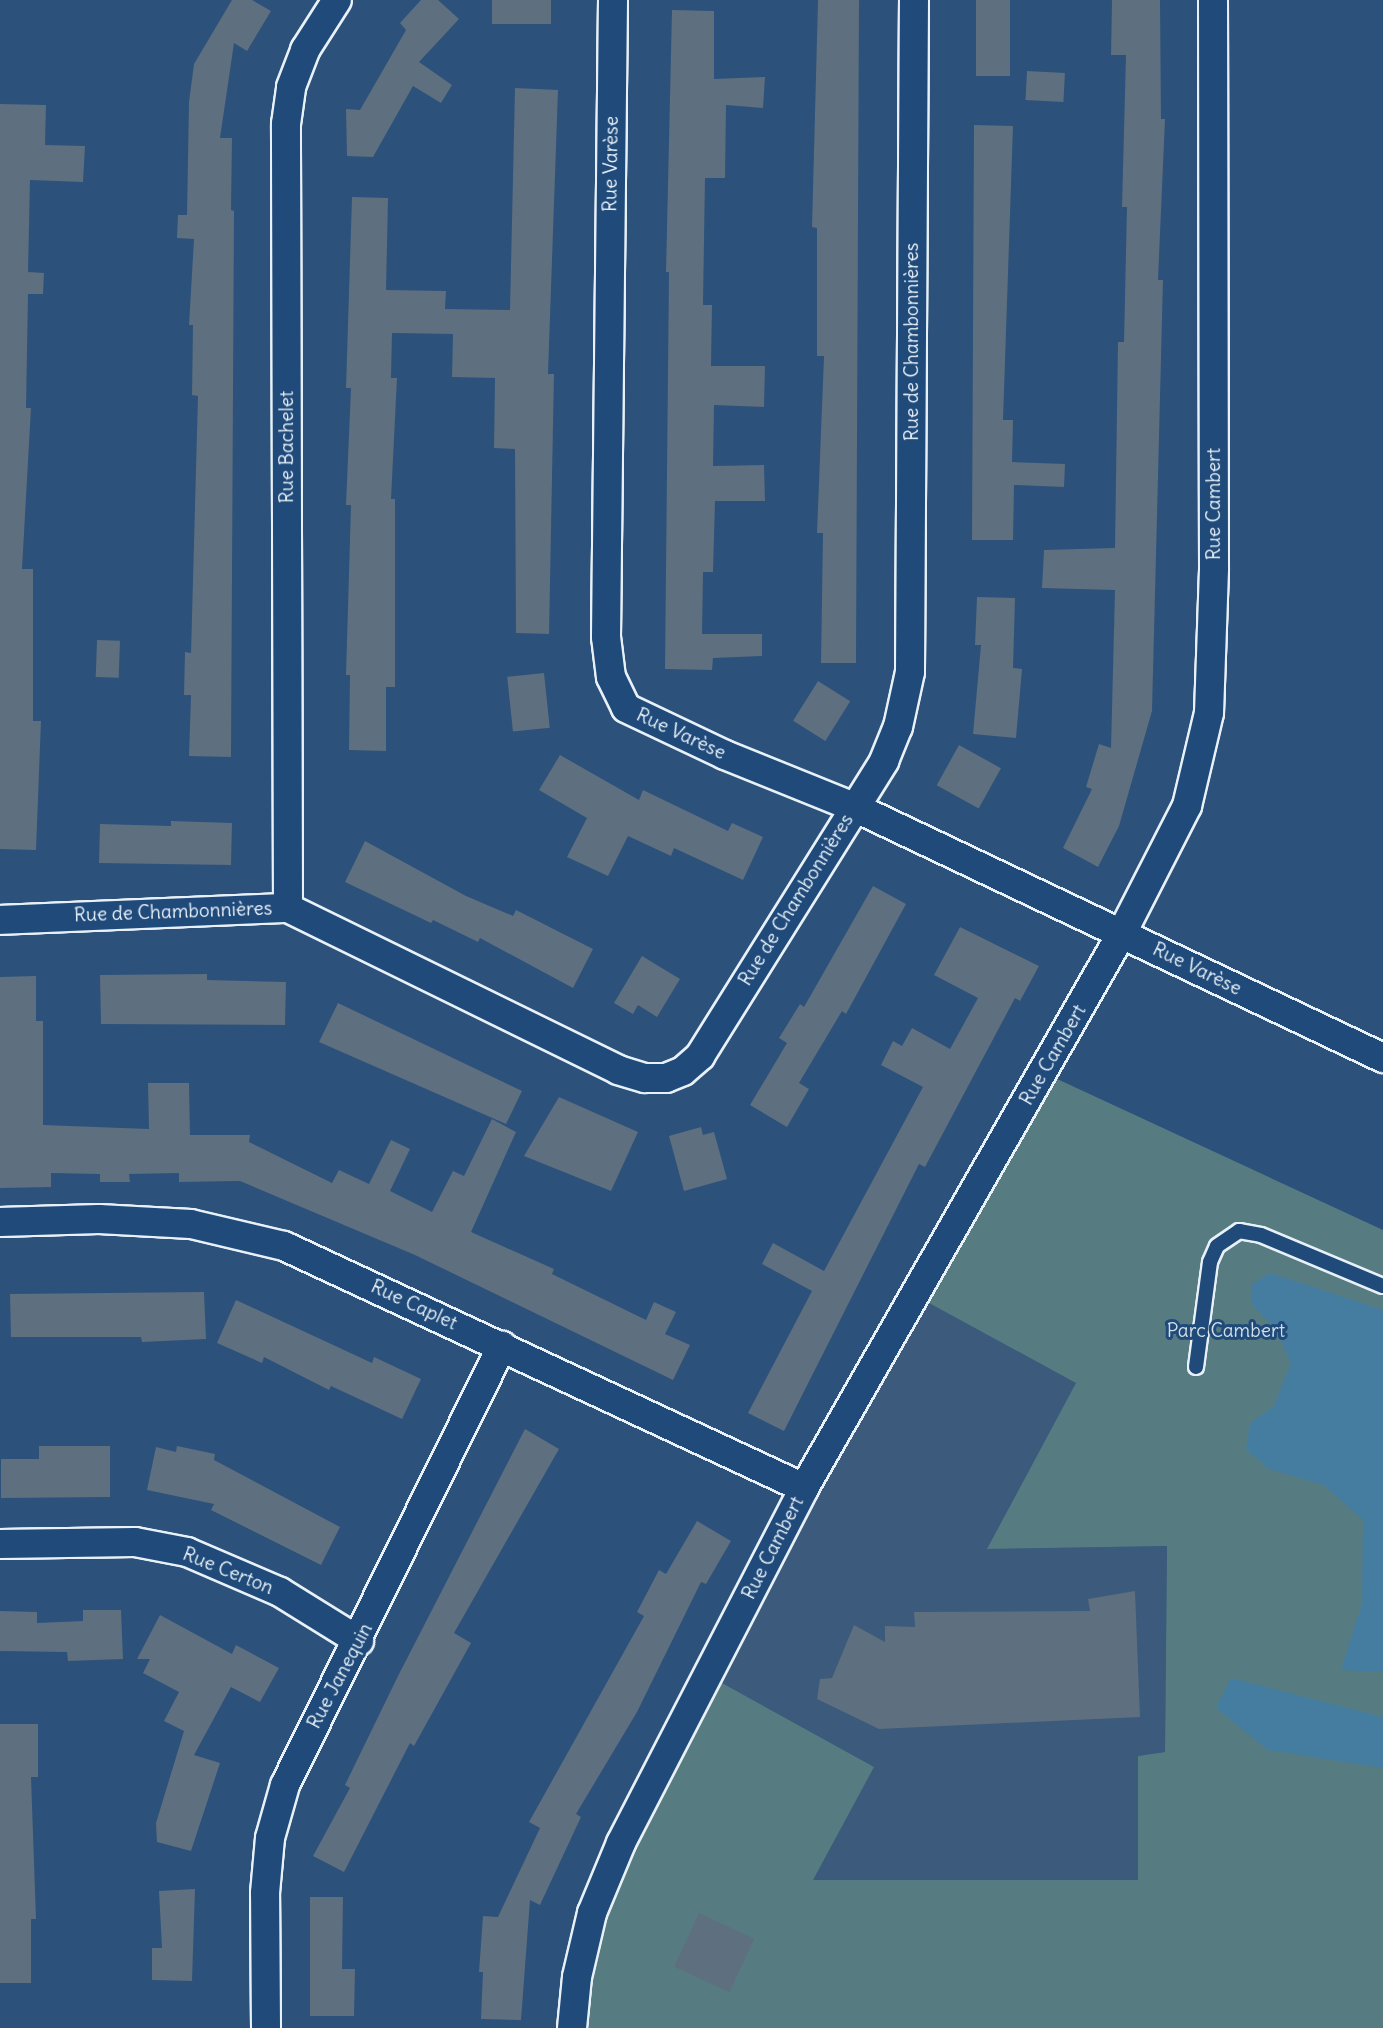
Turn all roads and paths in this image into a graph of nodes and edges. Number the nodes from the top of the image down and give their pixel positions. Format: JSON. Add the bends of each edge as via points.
{"nodes":[{"id":1,"x":337,"y":0,"type":"edge"},
{"id":2,"x":613,"y":0,"type":"edge"},
{"id":3,"x":914,"y":0,"type":"edge"},
{"id":4,"x":1213,"y":0,"type":"edge"},
{"id":5,"x":854,"y":807,"type":"junction"},
{"id":6,"x":288,"y":908,"type":"junction"},
{"id":7,"x":0,"y":920,"type":"edge"},
{"id":8,"x":1122,"y":933,"type":"junction"},
{"id":9,"x":1383,"y":1058,"type":"edge"},
{"id":10,"x":0,"y":1222,"type":"edge"},
{"id":11,"x":1383,"y":1286,"type":"edge"},
{"id":12,"x":502,"y":1346,"type":"junction"},
{"id":13,"x":1196,"y":1367,"type":"dead end"},
{"id":14,"x":803,"y":1488,"type":"junction"},
{"id":15,"x":0,"y":1544,"type":"edge"},
{"id":16,"x":359,"y":1641,"type":"junction"},
{"id":17,"x":266,"y":2028,"type":"edge"},
{"id":18,"x":572,"y":2028,"type":"edge"}],
"edges":[{"from":1,"to":6,"type":"street","name":"Rue Bachelet","via":[[305,50],[291,87],[286,124]]},
{"from":2,"to":5,"type":"street","name":"Rue Varèse","via":[[607,623],[611,677],[626,708],[724,755]]},
{"from":3,"to":5,"type":"street","name":"Rue de Chambonnières","via":[[910,672],[898,727],[884,761]]},
{"from":4,"to":8,"type":"street","name":"Rue Cambert","via":[[1214,568],[1209,713],[1187,806]]},
{"from":5,"to":6,"type":"street","name":"Rue de Chambonnières","via":[[699,1056],[683,1071],[666,1078],[618,1070]]},
{"from":5,"to":8,"type":"street","name":"Rue Varèse"},
{"from":6,"to":7,"type":"street","name":"Rue de Chambonnières"},
{"from":8,"to":9,"type":"street","name":"Rue Varèse"},
{"from":8,"to":14,"type":"street","name":"Rue Cambert"},
{"from":10,"to":12,"type":"street","name":"Rue Caplet","via":[[99,1219],[191,1224],[285,1246]]},
{"from":11,"to":13,"type":"lane","via":[[1261,1235],[1239,1231],[1217,1246],[1210,1262]]},
{"from":12,"to":14,"type":"street","name":"Rue Caplet"},
{"from":12,"to":16,"type":"street","name":"Rue Janequin"},
{"from":14,"to":18,"type":"street","name":"Rue Cambert","via":[[621,1843],[592,1913],[577,1977]]},
{"from":15,"to":16,"type":"street","name":"Rue Certon","via":[[135,1542],[187,1552],[280,1592]]},
{"from":16,"to":17,"type":"street","name":"Rue Janequin","via":[[289,1775],[270,1838],[265,1893]]}]}
